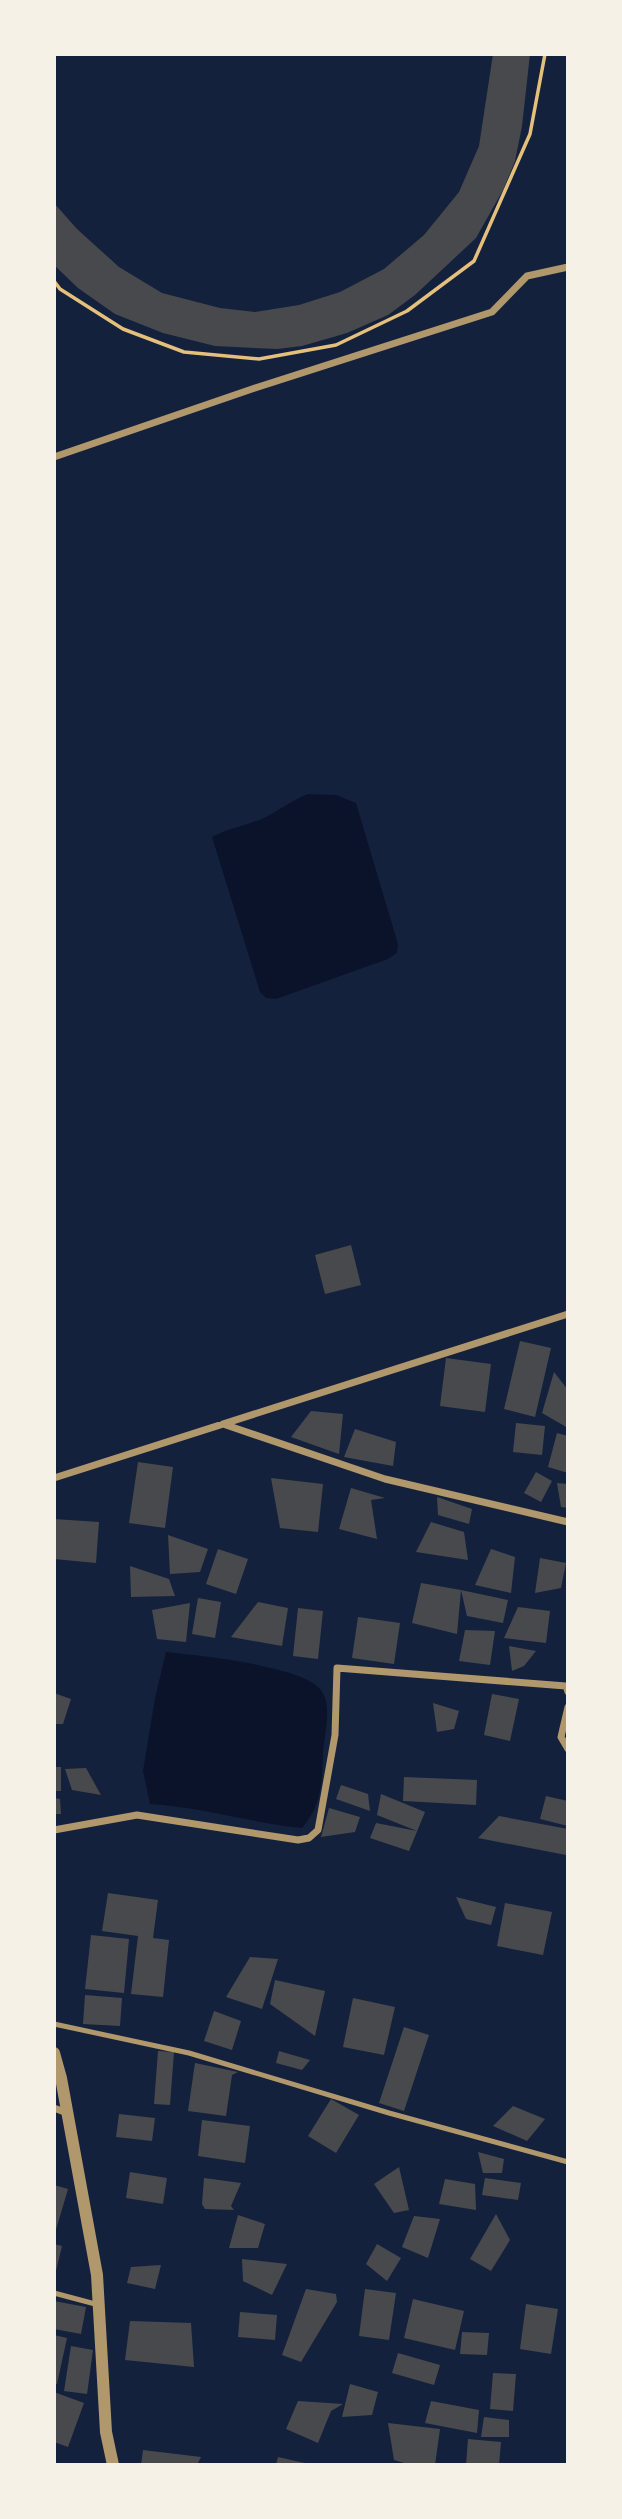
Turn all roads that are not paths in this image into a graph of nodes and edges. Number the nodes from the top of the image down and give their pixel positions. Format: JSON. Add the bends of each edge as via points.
{"nodes":[{"id":1,"x":568,"y":267,"type":"edge"},
{"id":2,"x":54,"y":457,"type":"edge"},
{"id":3,"x":568,"y":1314,"type":"edge"},
{"id":4,"x":223,"y":1424,"type":"junction"},
{"id":5,"x":54,"y":1478,"type":"edge"},
{"id":6,"x":568,"y":1522,"type":"edge"},
{"id":7,"x":568,"y":1692,"type":"edge"},
{"id":8,"x":568,"y":1707,"type":"edge"},
{"id":9,"x":568,"y":1749,"type":"edge"},
{"id":10,"x":54,"y":1830,"type":"edge"},
{"id":11,"x":54,"y":2024,"type":"edge"},
{"id":12,"x":54,"y":2053,"type":"edge"},
{"id":13,"x":54,"y":2108,"type":"edge"},
{"id":14,"x":68,"y":2113,"type":"junction"},
{"id":15,"x":568,"y":2162,"type":"edge"},
{"id":16,"x":54,"y":2293,"type":"edge"},
{"id":17,"x":99,"y":2305,"type":"junction"},
{"id":18,"x":113,"y":2465,"type":"edge"}],
"edges":[{"from":1,"to":2,"type":"street","via":[[527,276],[492,312]]},
{"from":3,"to":4,"type":"street"},
{"from":4,"to":5,"type":"street"},
{"from":4,"to":6,"type":"street","via":[[385,1479]]},
{"from":7,"to":10,"type":"street","via":[[566,1686],[337,1668],[335,1735],[318,1830],[309,1838],[136,1815]]},
{"from":8,"to":9,"type":"street","via":[[561,1737]]},
{"from":11,"to":15,"type":"lane","via":[[188,2053]]},
{"from":12,"to":14,"type":"street"},
{"from":13,"to":14,"type":"street"},
{"from":14,"to":17,"type":"street"},
{"from":16,"to":17,"type":"lane"},
{"from":17,"to":18,"type":"street","via":[[106,2432]]}]}
